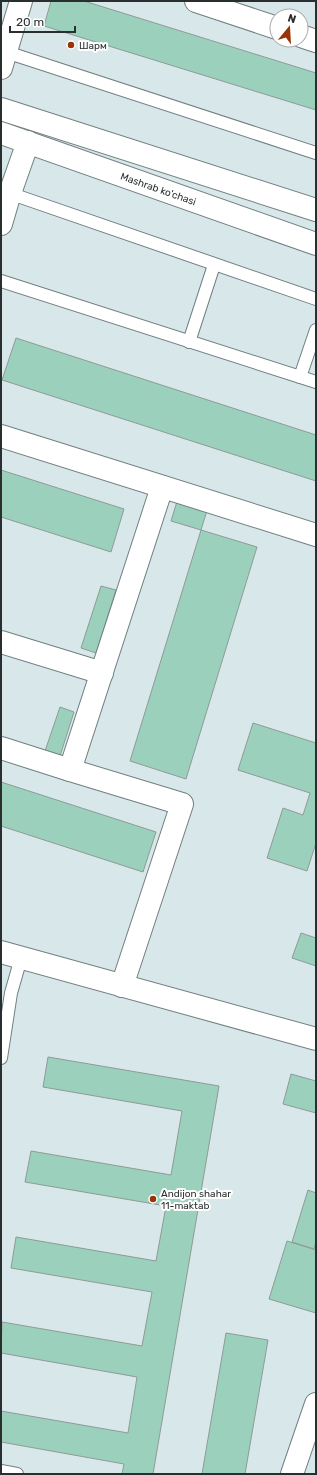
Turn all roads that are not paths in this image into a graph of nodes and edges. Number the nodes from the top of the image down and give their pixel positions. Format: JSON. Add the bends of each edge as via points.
{"nodes":[{"id":1,"x":21,"y":1,"type":"edge"},
{"id":2,"x":196,"y":1,"type":"edge"},
{"id":3,"x":269,"y":25,"type":"edge"},
{"id":4,"x":3,"y":60,"type":"edge"},
{"id":5,"x":1,"y":109,"type":"edge"},
{"id":6,"x":1,"y":133,"type":"edge"},
{"id":7,"x":28,"y":142,"type":"junction"},
{"id":8,"x":316,"y":153,"type":"edge"},
{"id":9,"x":6,"y":192,"type":"edge"},
{"id":10,"x":316,"y":210,"type":"edge"},
{"id":11,"x":1,"y":224,"type":"edge"},
{"id":12,"x":316,"y":244,"type":"edge"},
{"id":13,"x":214,"y":265,"type":"junction"},
{"id":14,"x":1,"y":281,"type":"edge"},
{"id":15,"x":316,"y":299,"type":"edge"},
{"id":16,"x":316,"y":330,"type":"edge"},
{"id":17,"x":189,"y":342,"type":"junction"},
{"id":18,"x":300,"y":377,"type":"junction"},
{"id":19,"x":316,"y":382,"type":"edge"},
{"id":20,"x":1,"y":436,"type":"edge"},
{"id":21,"x":162,"y":487,"type":"junction"},
{"id":22,"x":316,"y":534,"type":"edge"},
{"id":23,"x":1,"y":642,"type":"edge"},
{"id":24,"x":102,"y":673,"type":"junction"},
{"id":25,"x":1,"y":748,"type":"edge"},
{"id":26,"x":70,"y":770,"type":"junction"},
{"id":27,"x":11,"y":955,"type":"edge"},
{"id":28,"x":122,"y":986,"type":"junction"},
{"id":29,"x":316,"y":1039,"type":"edge"},
{"id":30,"x":1,"y":1058,"type":"edge"},
{"id":31,"x":316,"y":1404,"type":"edge"},
{"id":32,"x":1,"y":1471,"type":"edge"},
{"id":33,"x":17,"y":1474,"type":"edge"},
{"id":34,"x":292,"y":1474,"type":"edge"}],
"edges":[{"from":1,"to":4,"type":"street"},
{"from":2,"to":3,"type":"street"},
{"from":4,"to":8,"type":"lane"},
{"from":5,"to":10,"type":"street"},
{"from":6,"to":7,"type":"street","name":"Mashrab ko'chasi"},
{"from":7,"to":9,"type":"street"},
{"from":7,"to":12,"type":"street","name":"Mashrab ko'chasi"},
{"from":9,"to":11,"type":"street"},
{"from":9,"to":13,"type":"lane"},
{"from":13,"to":15,"type":"lane"},
{"from":13,"to":17,"type":"lane"},
{"from":14,"to":17,"type":"lane"},
{"from":16,"to":18,"type":"lane"},
{"from":17,"to":18,"type":"lane"},
{"from":18,"to":19,"type":"lane"},
{"from":20,"to":21,"type":"street"},
{"from":21,"to":22,"type":"street"},
{"from":21,"to":24,"type":"street"},
{"from":23,"to":24,"type":"street"},
{"from":24,"to":26,"type":"street"},
{"from":25,"to":26,"type":"street"},
{"from":26,"to":28,"type":"street","via":[[182,804]]},
{"from":27,"to":28,"type":"street"},
{"from":27,"to":30,"type":"lane","via":[[11,993]]},
{"from":28,"to":29,"type":"street"},
{"from":31,"to":34,"type":"street"},
{"from":32,"to":33,"type":"lane"}]}
